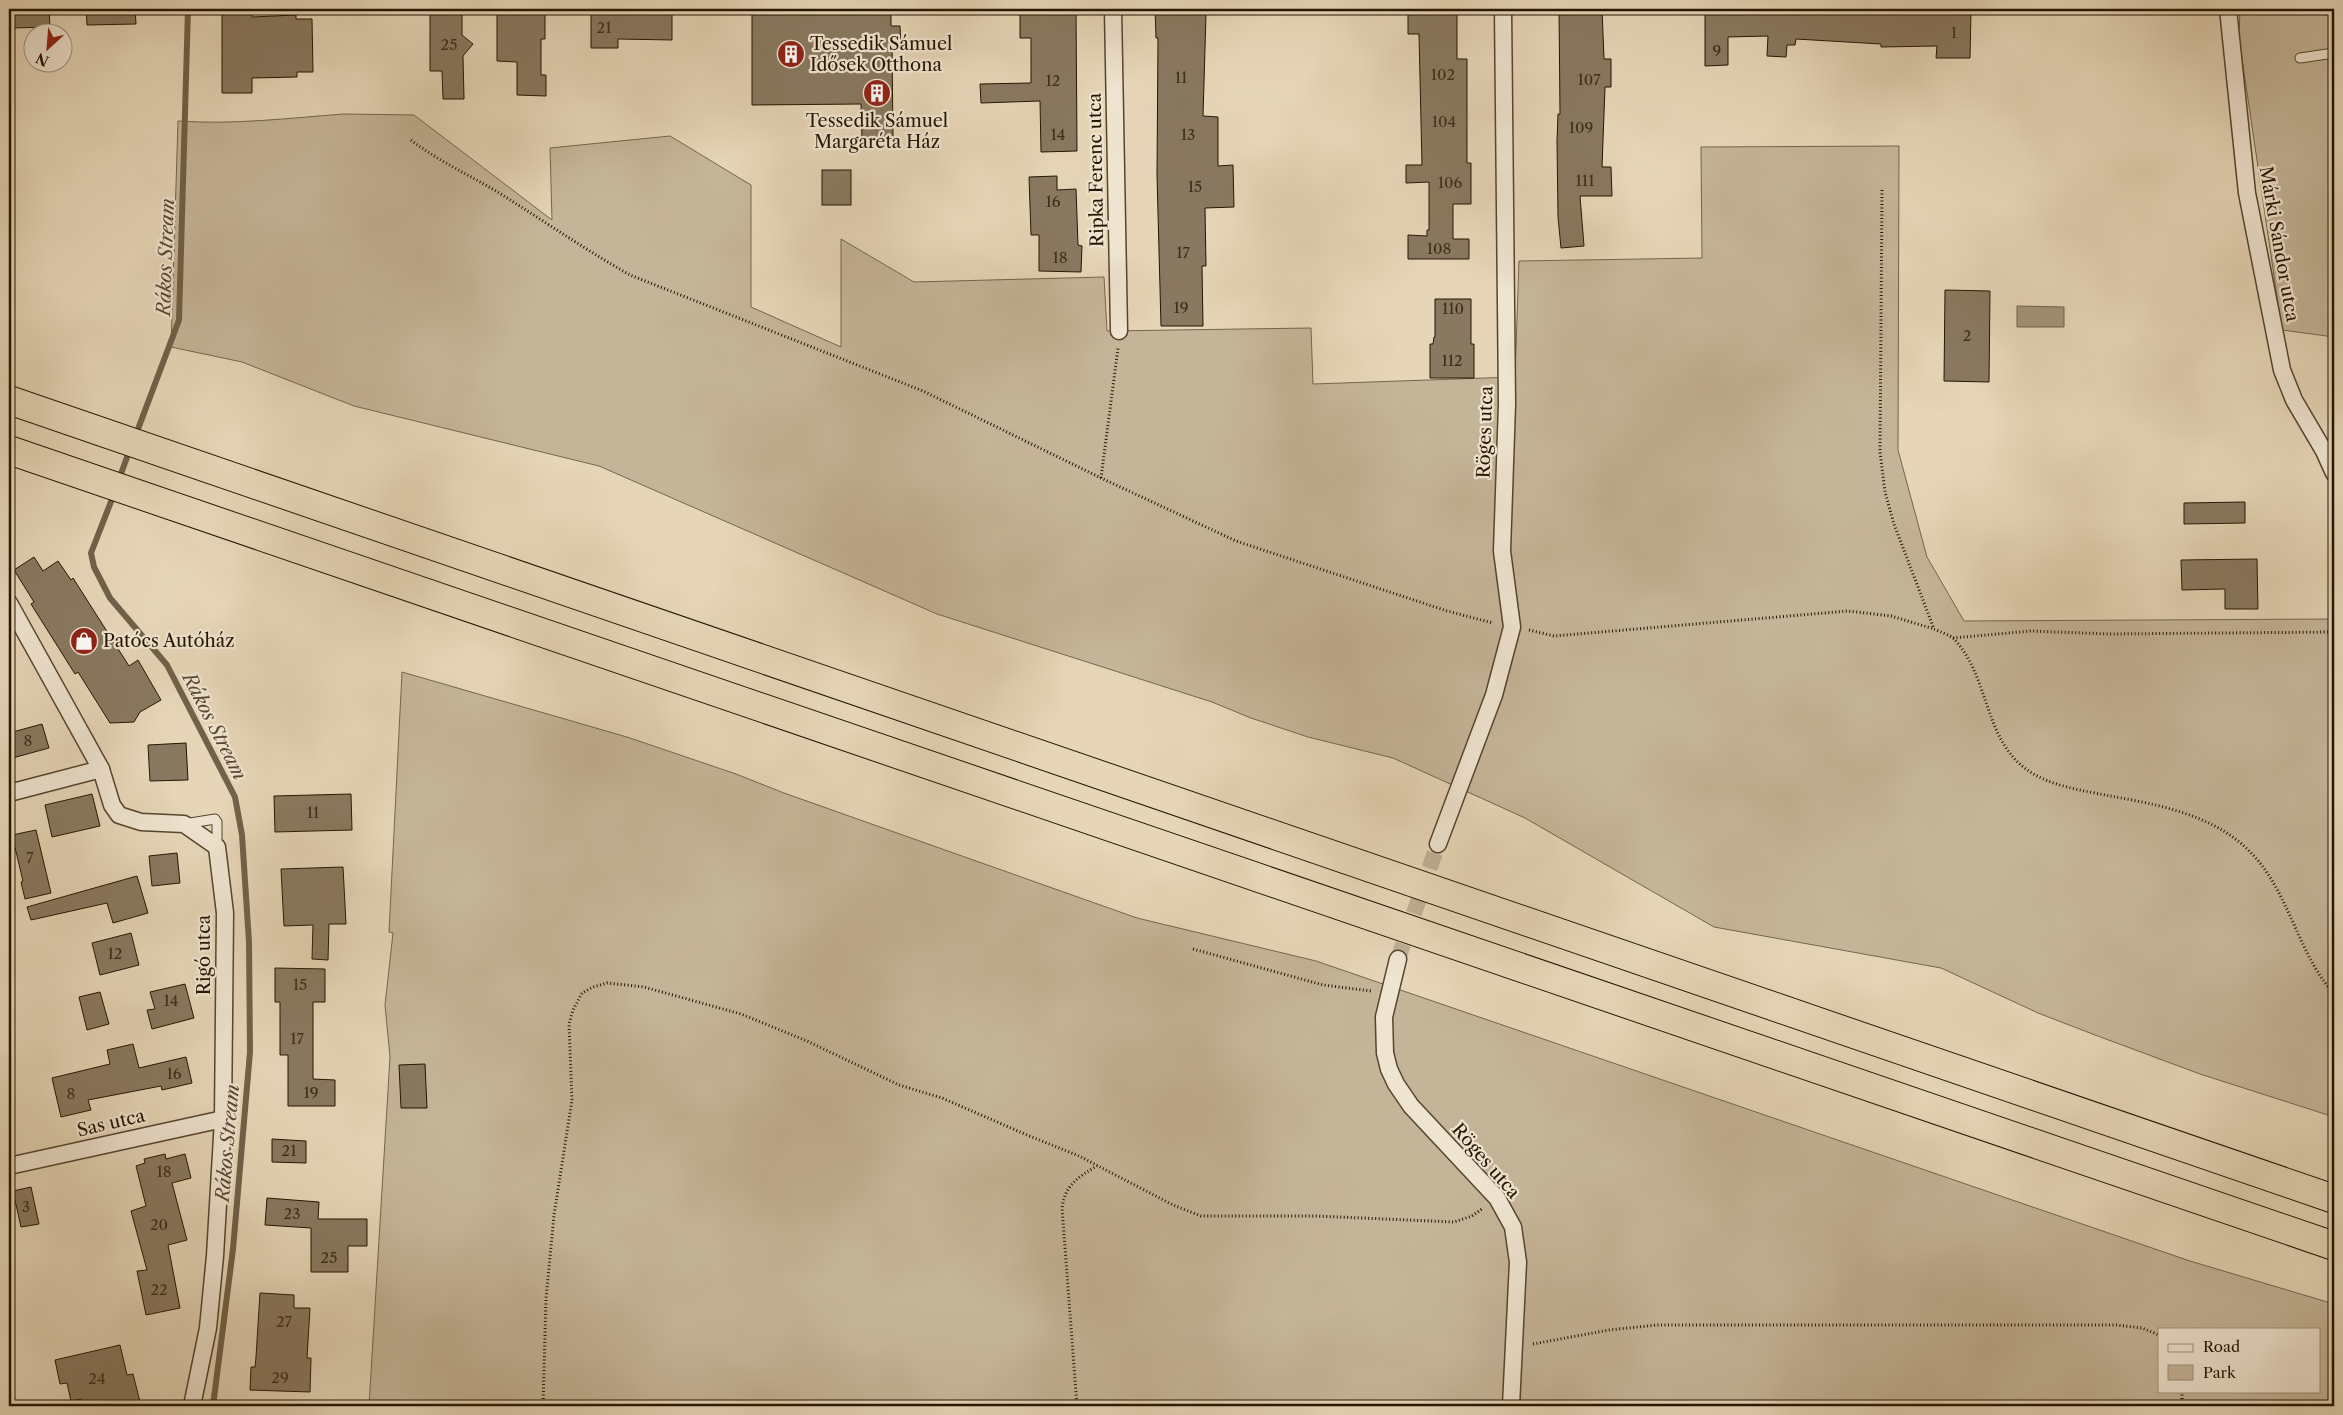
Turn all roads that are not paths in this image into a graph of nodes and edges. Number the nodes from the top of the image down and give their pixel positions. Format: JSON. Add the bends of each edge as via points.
{"nodes":[{"id":1,"x":1113,"y":9,"type":"edge"},
{"id":2,"x":1503,"y":9,"type":"edge"},
{"id":3,"x":2228,"y":9,"type":"edge"},
{"id":4,"x":2334,"y":53,"type":"edge"},
{"id":5,"x":2300,"y":58,"type":"dead end"},
{"id":6,"x":1119,"y":331,"type":"road end"},
{"id":7,"x":9,"y":400,"type":"edge"},
{"id":8,"x":9,"y":450,"type":"edge"},
{"id":9,"x":2334,"y":472,"type":"edge"},
{"id":10,"x":9,"y":604,"type":"edge"},
{"id":11,"x":101,"y":770,"type":"junction"},
{"id":12,"x":9,"y":793,"type":"edge"},
{"id":13,"x":184,"y":824,"type":"junction"},
{"id":14,"x":1438,"y":844,"type":"tunnel mouth"},
{"id":15,"x":217,"y":847,"type":"junction"},
{"id":16,"x":1398,"y":959,"type":"tunnel mouth"},
{"id":17,"x":223,"y":1119,"type":"junction"},
{"id":18,"x":9,"y":1166,"type":"edge"},
{"id":19,"x":2334,"y":1199,"type":"edge"},
{"id":20,"x":2334,"y":1246,"type":"edge"},
{"id":21,"x":192,"y":1406,"type":"edge"},
{"id":22,"x":1511,"y":1406,"type":"edge"}],
"edges":[{"from":1,"to":6,"type":"street","name":"Ripka Ferenc utca"},
{"from":2,"to":14,"type":"street","name":"Röges utca","via":[[1507,404],[1502,551],[1512,627],[1494,695]]},
{"from":3,"to":9,"type":"street","name":"Márki Sándor utca","via":[[2247,193],[2280,362],[2294,400]]},
{"from":4,"to":5,"type":"lane"},
{"from":7,"to":19,"type":"highway"},
{"from":8,"to":20,"type":"highway"},
{"from":10,"to":11,"type":"street"},
{"from":11,"to":12,"type":"street"},
{"from":11,"to":13,"type":"street","via":[[112,805],[119,815],[141,822]]},
{"from":13,"to":15,"type":"street"},
{"from":13,"to":15,"type":"lane","via":[[215,820]]},
{"from":15,"to":17,"type":"street","name":"Rigó utca","via":[[225,913]]},
{"from":16,"to":22,"type":"street","name":"Röges utca","via":[[1384,1017],[1384,1045],[1396,1084],[1426,1124],[1497,1198],[1513,1227],[1518,1262]]},
{"from":17,"to":18,"type":"street","name":"Sas utca"},
{"from":17,"to":21,"type":"street","name":"Rigó utca","via":[[208,1328]]}]}
